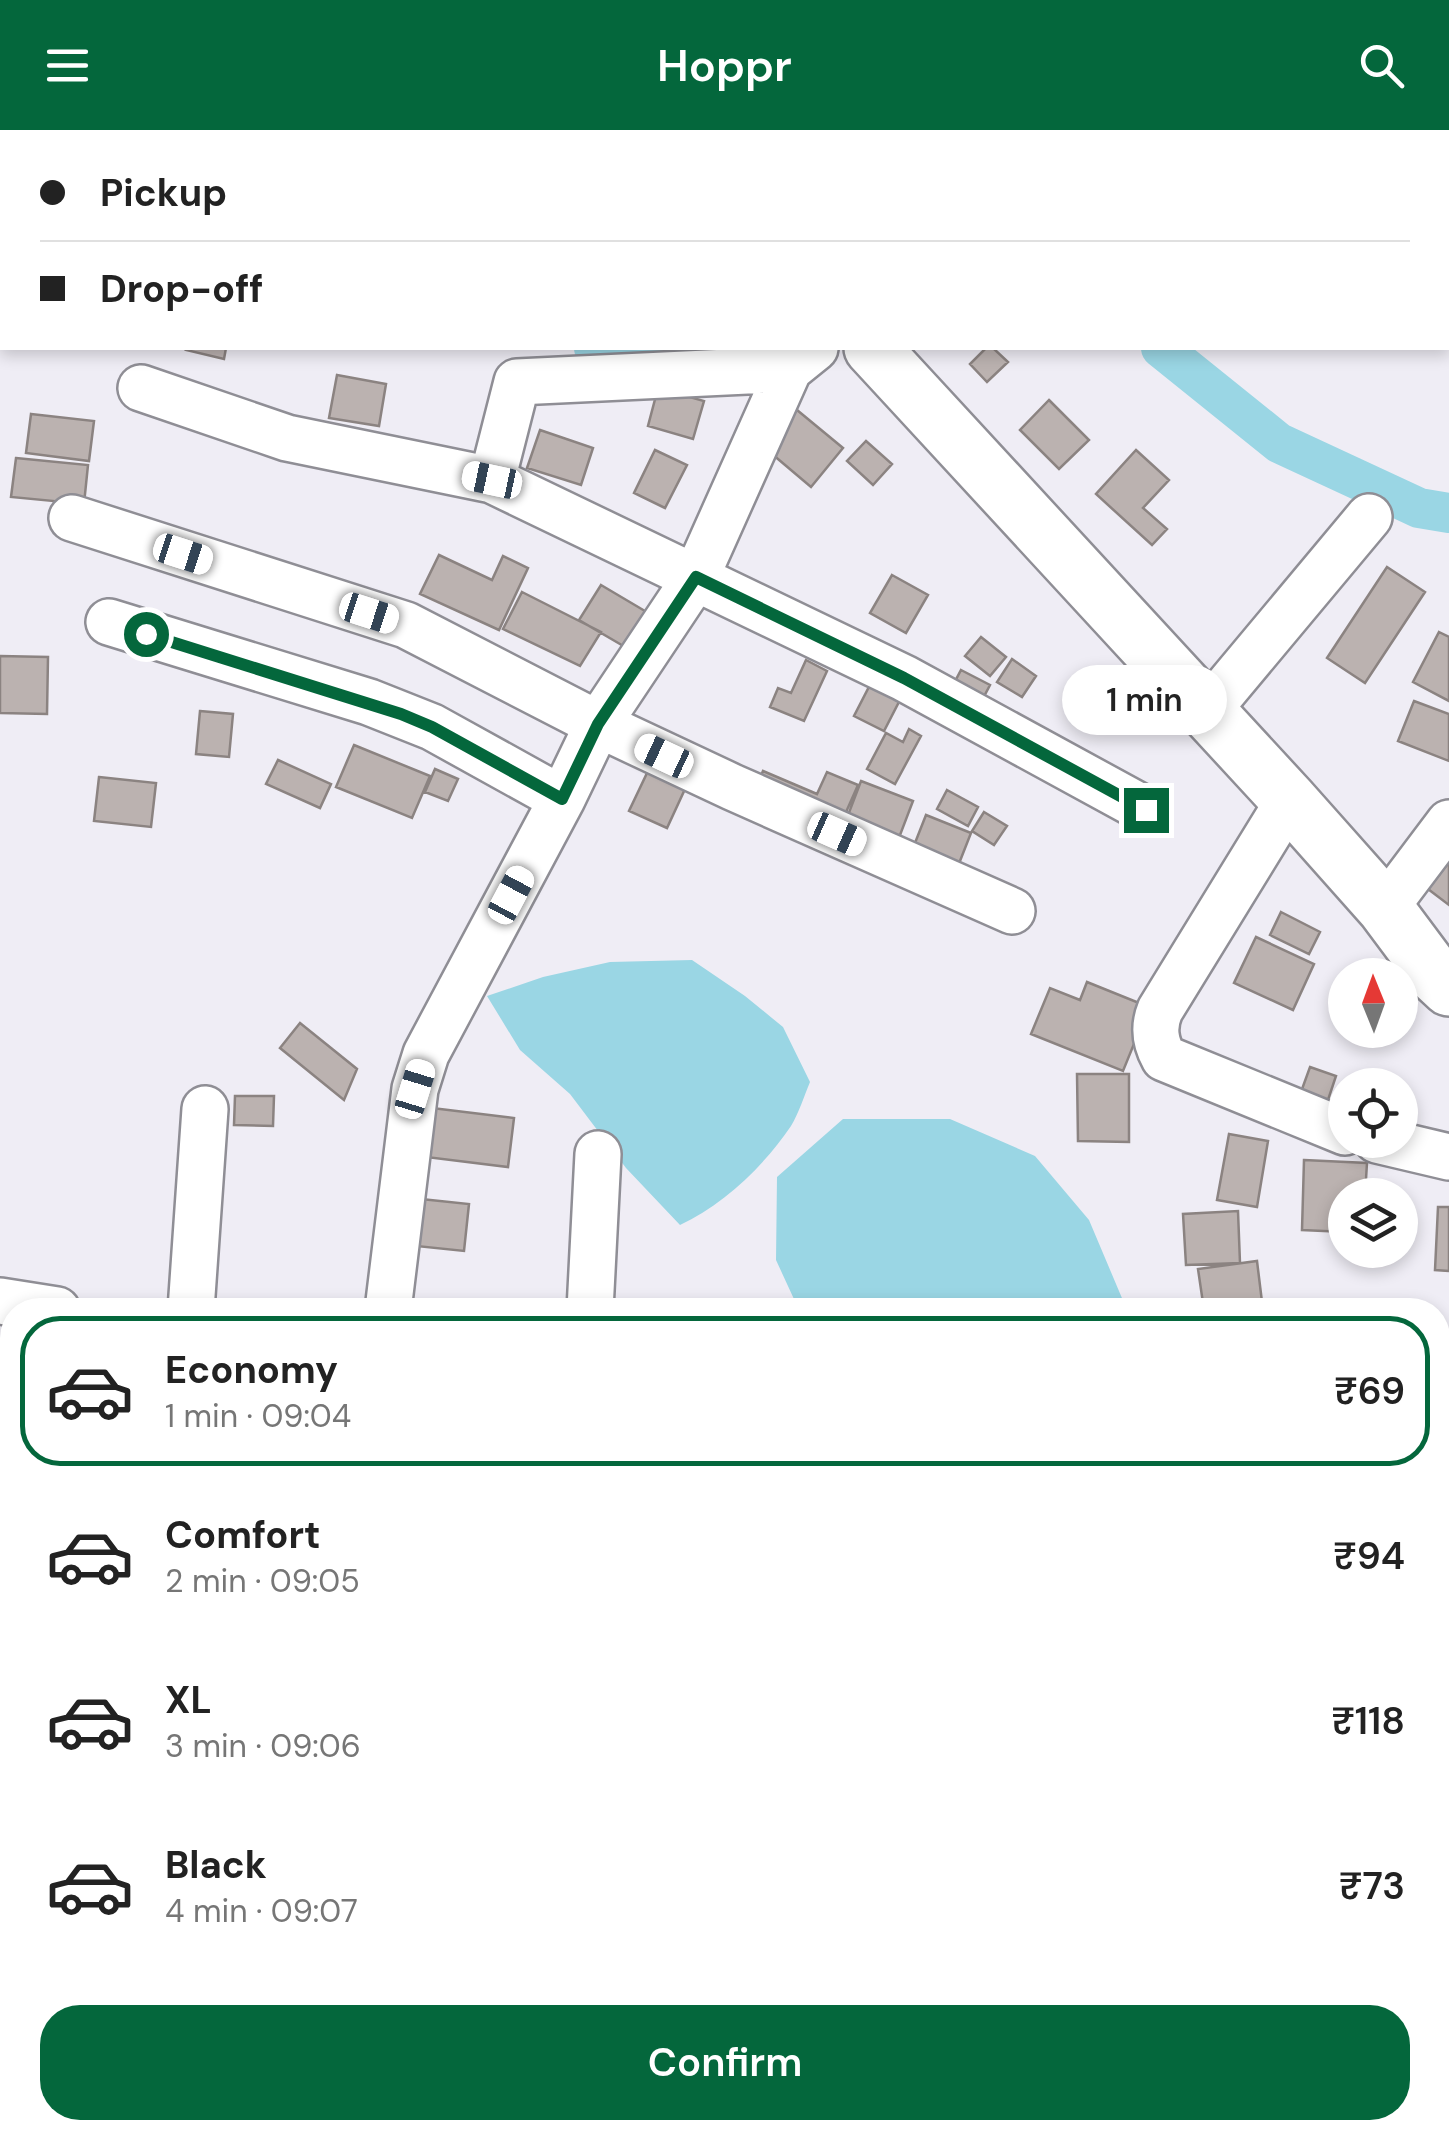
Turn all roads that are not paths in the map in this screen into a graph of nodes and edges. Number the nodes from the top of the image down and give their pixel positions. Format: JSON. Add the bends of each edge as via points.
{"nodes":[{"id":1,"x":874,"y":350,"type":"edge"},
{"id":2,"x":802,"y":358,"type":"edge"},
{"id":3,"x":140,"y":388,"type":"dead end"},
{"id":4,"x":492,"y":480,"type":"junction"},
{"id":5,"x":1368,"y":516,"type":"dead end"},
{"id":6,"x":72,"y":518,"type":"dead end"},
{"id":7,"x":696,"y":577,"type":"junction"},
{"id":8,"x":109,"y":622,"type":"dead end"},
{"id":9,"x":1208,"y":711,"type":"junction"},
{"id":10,"x":598,"y":724,"type":"junction"},
{"id":11,"x":562,"y":799,"type":"junction"},
{"id":12,"x":1288,"y":800,"type":"junction"},
{"id":13,"x":1146,"y":810,"type":"dead end"},
{"id":14,"x":1449,"y":823,"type":"edge"},
{"id":15,"x":1385,"y":908,"type":"junction"},
{"id":16,"x":1012,"y":911,"type":"dead end"},
{"id":17,"x":1449,"y":988,"type":"edge"},
{"id":18,"x":205,"y":1109,"type":"dead end"},
{"id":19,"x":1328,"y":1125,"type":"edge"},
{"id":20,"x":1418,"y":1149,"type":"edge"},
{"id":21,"x":598,"y":1154,"type":"dead end"},
{"id":22,"x":1449,"y":1156,"type":"edge"},
{"id":23,"x":192,"y":1298,"type":"edge"},
{"id":24,"x":389,"y":1298,"type":"edge"},
{"id":25,"x":591,"y":1298,"type":"edge"}],
"edges":[{"from":1,"to":9,"type":"highway"},
{"from":2,"to":4,"type":"street","via":[[517,382]]},
{"from":2,"to":7,"type":"street"},
{"from":3,"to":4,"type":"street","via":[[286,438]]},
{"from":4,"to":7,"type":"street"},
{"from":5,"to":9,"type":"street"},
{"from":6,"to":10,"type":"street","via":[[406,625]]},
{"from":7,"to":10,"type":"street"},
{"from":7,"to":13,"type":"street","via":[[904,678]]},
{"from":8,"to":11,"type":"street","via":[[370,702],[432,727]]},
{"from":9,"to":12,"type":"highway"},
{"from":10,"to":11,"type":"street"},
{"from":10,"to":16,"type":"street"},
{"from":11,"to":24,"type":"street","via":[[426,1054],[415,1089]]},
{"from":12,"to":15,"type":"highway"},
{"from":12,"to":19,"type":"street","via":[[1160,1010],[1158,1046],[1164,1058]]},
{"from":14,"to":15,"type":"street"},
{"from":15,"to":17,"type":"highway"},
{"from":18,"to":23,"type":"street"},
{"from":20,"to":22,"type":"street"},
{"from":21,"to":25,"type":"street"}]}
